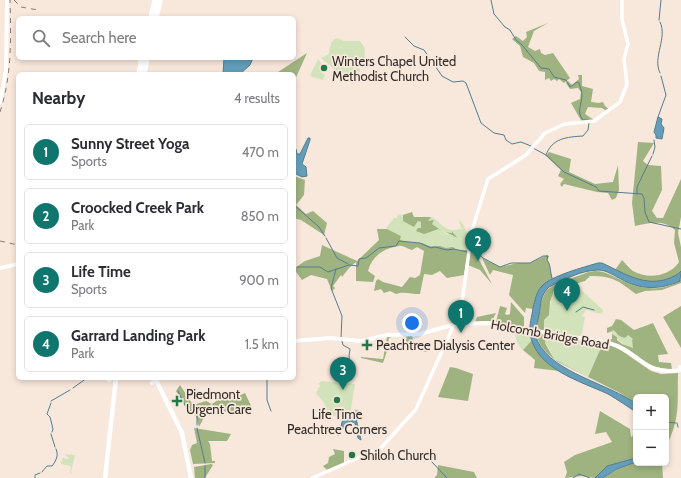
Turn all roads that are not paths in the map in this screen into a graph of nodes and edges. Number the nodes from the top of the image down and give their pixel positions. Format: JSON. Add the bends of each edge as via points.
{"nodes":[{"id":1,"x":7,"y":0,"type":"edge"},
{"id":2,"x":158,"y":0,"type":"edge"},
{"id":3,"x":622,"y":0,"type":"edge"},
{"id":4,"x":154,"y":16,"type":"edge"},
{"id":5,"x":145,"y":60,"type":"edge"},
{"id":6,"x":142,"y":72,"type":"edge"},
{"id":7,"x":0,"y":103,"type":"edge"},
{"id":8,"x":16,"y":264,"type":"edge"},
{"id":9,"x":0,"y":268,"type":"edge"},
{"id":10,"x":453,"y":326,"type":"junction"},
{"id":11,"x":296,"y":341,"type":"edge"},
{"id":12,"x":680,"y":368,"type":"edge"},
{"id":13,"x":675,"y":371,"type":"junction"},
{"id":14,"x":681,"y":374,"type":"edge"},
{"id":15,"x":113,"y":380,"type":"edge"},
{"id":16,"x":113,"y":380,"type":"edge"},
{"id":17,"x":158,"y":380,"type":"edge"},
{"id":18,"x":152,"y":384,"type":"dead end"},
{"id":19,"x":175,"y":414,"type":"junction"},
{"id":20,"x":187,"y":440,"type":"junction"},
{"id":21,"x":104,"y":478,"type":"edge"},
{"id":22,"x":192,"y":478,"type":"edge"},
{"id":23,"x":312,"y":478,"type":"edge"}],
"edges":[{"from":1,"to":7,"type":"main road","via":[[6,70]]},
{"from":2,"to":4,"type":"highway"},
{"from":3,"to":10,"type":"main road","via":[[622,19],[628,44],[624,57],[628,84],[618,103],[597,119],[586,123],[565,124],[547,132],[526,155],[489,178],[474,220],[462,304]]},
{"from":5,"to":6,"type":"highway"},
{"from":8,"to":9,"type":"main road"},
{"from":10,"to":11,"type":"main road","via":[[361,341],[330,338]]},
{"from":10,"to":13,"type":"main road","name":"Holcomb Bridge Road","via":[[494,323],[609,343],[626,350],[651,369],[660,372]]},
{"from":10,"to":23,"type":"main road","via":[[416,409],[381,448]]},
{"from":12,"to":13,"type":"main road","name":"Holcomb Bridge Road"},
{"from":13,"to":14,"type":"main road"},
{"from":15,"to":21,"type":"highway","via":[[110,450]]},
{"from":16,"to":21,"type":"highway"},
{"from":17,"to":18,"type":"highway"},
{"from":17,"to":19,"type":"highway"},
{"from":17,"to":19,"type":"highway"},
{"from":19,"to":20,"type":"highway"},
{"from":19,"to":20,"type":"highway"},
{"from":19,"to":22,"type":"highway","via":[[185,443]]},
{"from":20,"to":22,"type":"highway"}]}
